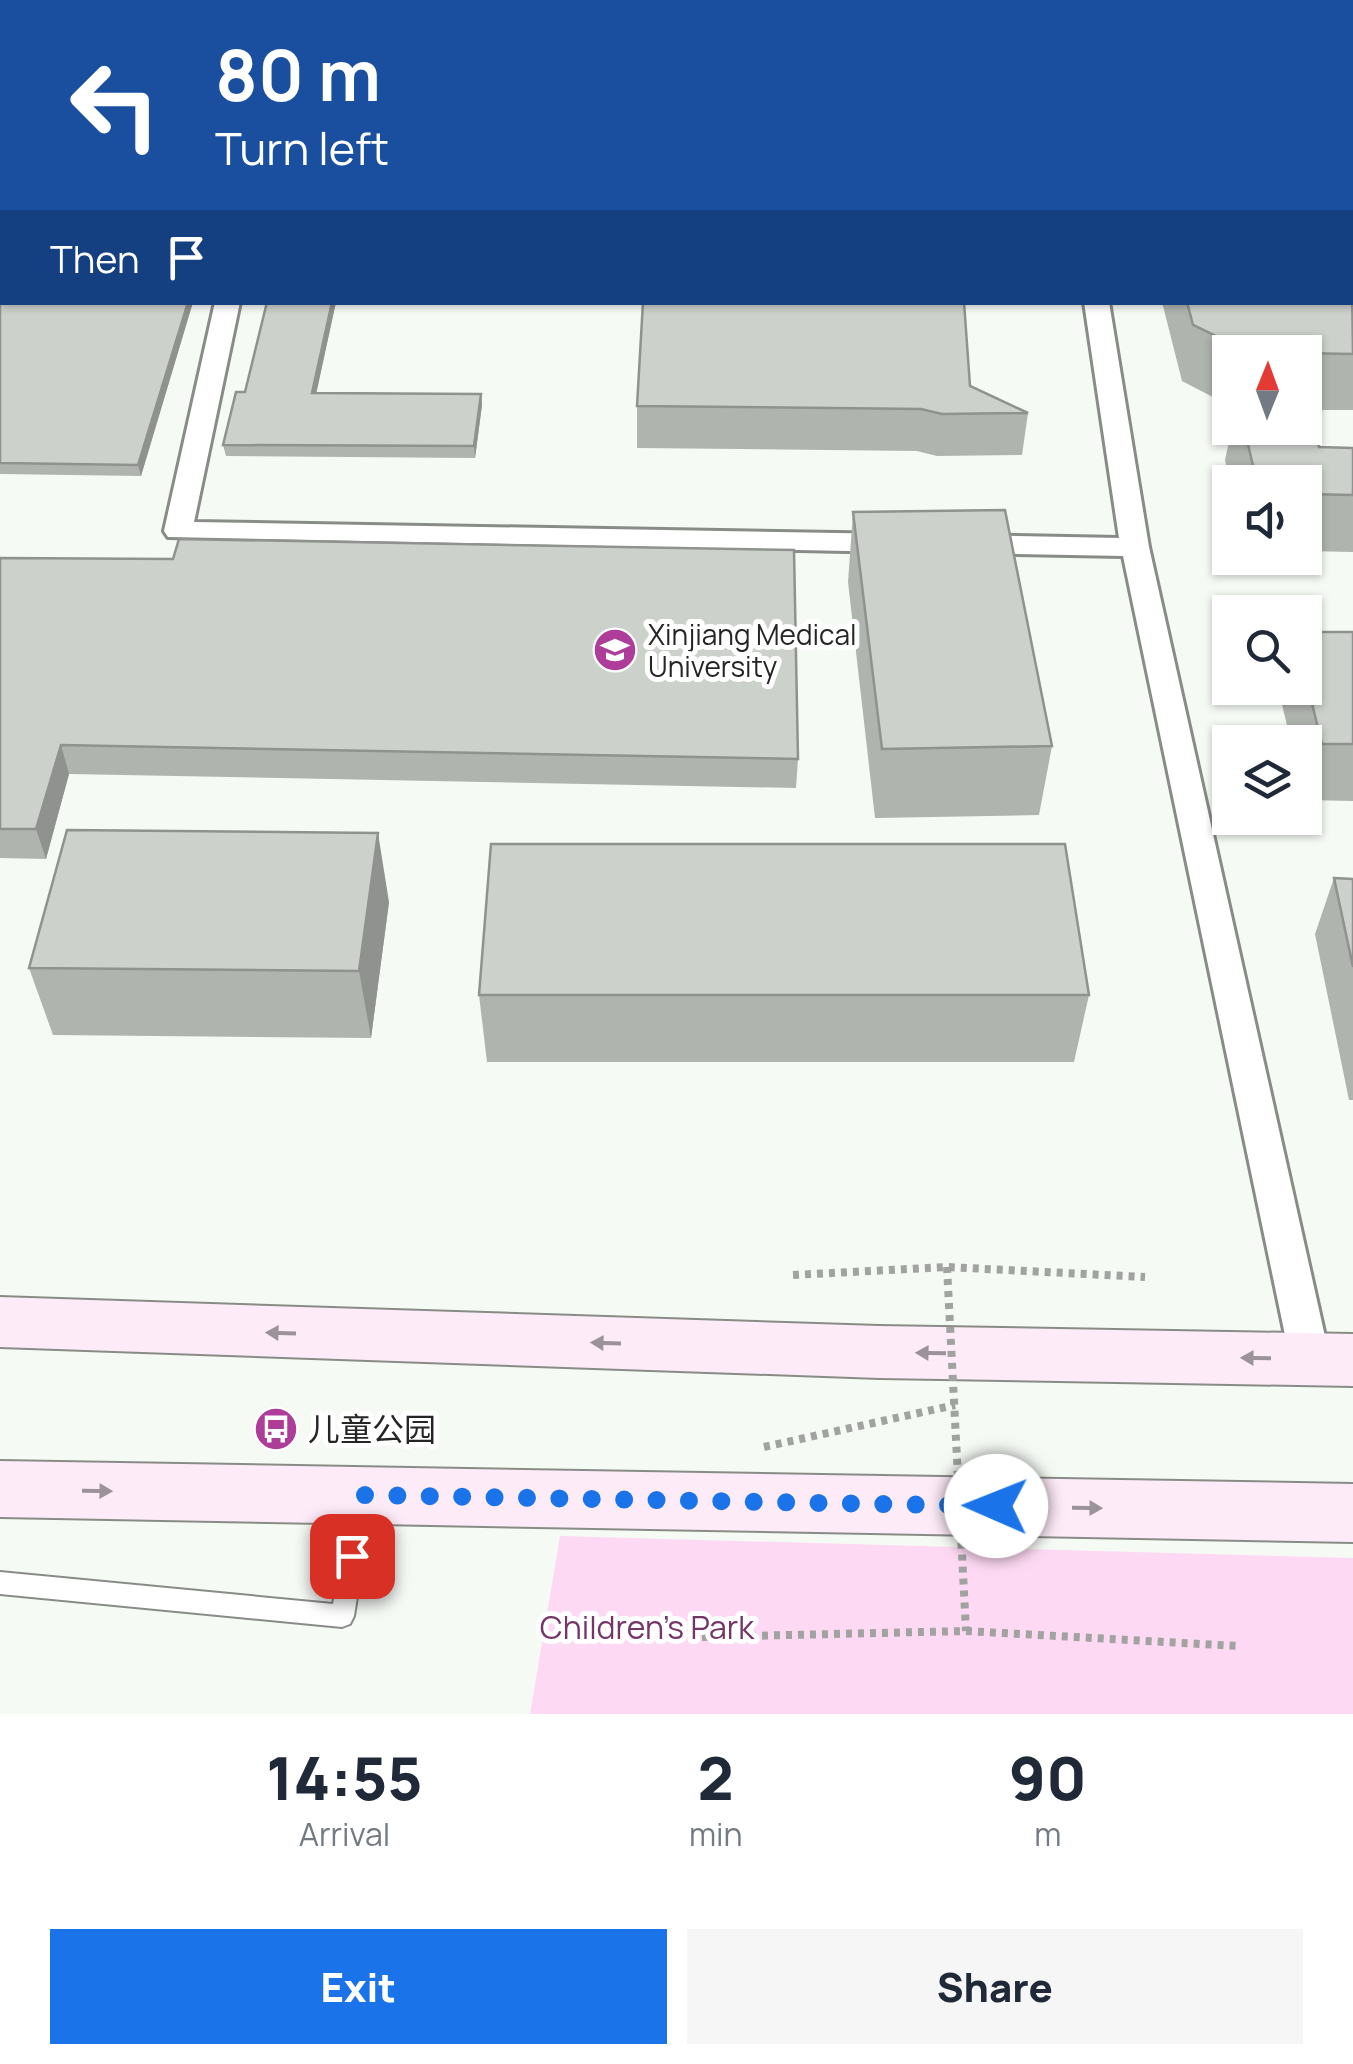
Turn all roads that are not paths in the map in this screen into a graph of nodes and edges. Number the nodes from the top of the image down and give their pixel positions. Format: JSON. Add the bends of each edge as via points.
{"nodes":[{"id":1,"x":227,"y":305,"type":"edge"},
{"id":2,"x":1096,"y":305,"type":"edge"},
{"id":3,"x":1135,"y":547,"type":"junction"},
{"id":4,"x":0,"y":1322,"type":"edge"},
{"id":5,"x":1332,"y":1359,"type":"edge"},
{"id":6,"x":0,"y":1489,"type":"edge"},
{"id":7,"x":362,"y":1495,"type":"junction"},
{"id":8,"x":1353,"y":1513,"type":"edge"},
{"id":9,"x":0,"y":1583,"type":"edge"}],
"edges":[{"from":1,"to":3,"type":"street","via":[[178,531]]},
{"from":2,"to":3,"type":"street"},
{"from":3,"to":5,"type":"street"},
{"from":5,"to":4,"type":"main road","one_way":true,"via":[[879,1352]]},
{"from":6,"to":7,"type":"main road","one_way":true},
{"from":7,"to":8,"type":"main road","one_way":true},
{"from":7,"to":9,"type":"lane","via":[[342,1616]]}]}
